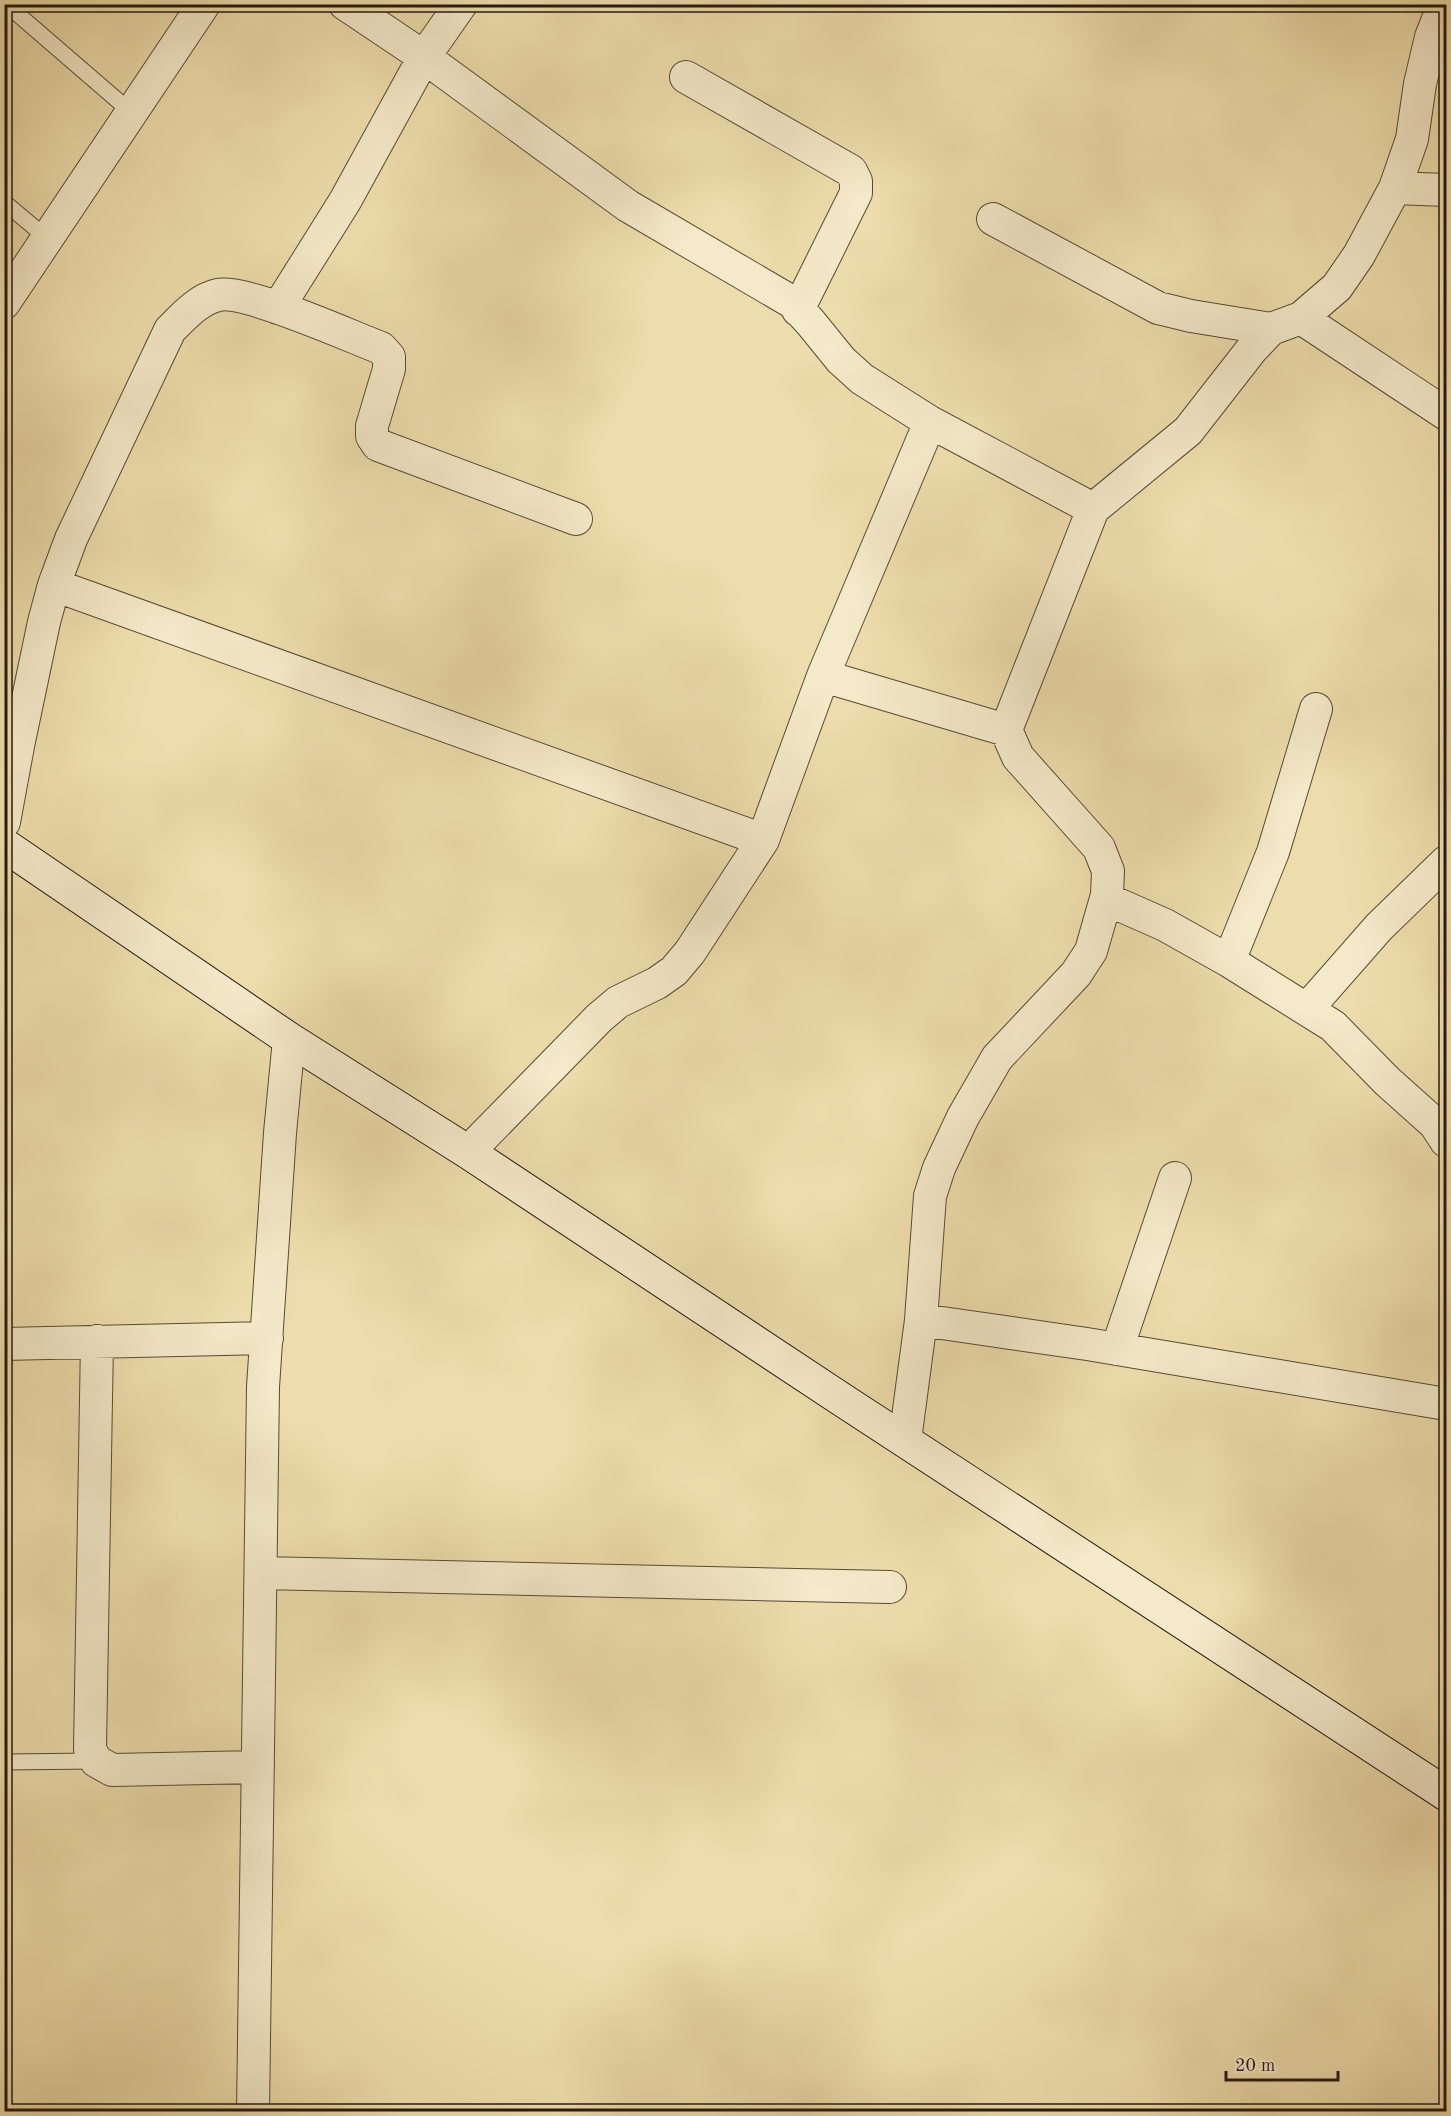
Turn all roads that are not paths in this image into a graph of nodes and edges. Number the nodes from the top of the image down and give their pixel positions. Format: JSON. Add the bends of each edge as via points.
{"nodes":[{"id":1,"x":6,"y":4,"type":"edge"},
{"id":2,"x":204,"y":4,"type":"edge"},
{"id":3,"x":345,"y":4,"type":"edge"},
{"id":4,"x":460,"y":4,"type":"edge"},
{"id":5,"x":1444,"y":4,"type":"edge"},
{"id":6,"x":424,"y":57,"type":"junction"},
{"id":7,"x":686,"y":77,"type":"dead end"},
{"id":8,"x":131,"y":112,"type":"junction"},
{"id":9,"x":1395,"y":188,"type":"junction"},
{"id":10,"x":1446,"y":190,"type":"edge"},
{"id":11,"x":4,"y":202,"type":"edge"},
{"id":12,"x":993,"y":219,"type":"dead end"},
{"id":13,"x":48,"y":238,"type":"junction"},
{"id":14,"x":4,"y":303,"type":"edge"},
{"id":15,"x":278,"y":308,"type":"junction"},
{"id":16,"x":798,"y":310,"type":"junction"},
{"id":17,"x":1301,"y":318,"type":"junction"},
{"id":18,"x":1271,"y":329,"type":"junction"},
{"id":19,"x":1446,"y":414,"type":"edge"},
{"id":20,"x":930,"y":422,"type":"junction"},
{"id":21,"x":1093,"y":509,"type":"junction"},
{"id":22,"x":576,"y":519,"type":"dead end"},
{"id":23,"x":54,"y":585,"type":"junction"},
{"id":24,"x":823,"y":676,"type":"junction"},
{"id":25,"x":1316,"y":709,"type":"dead end"},
{"id":26,"x":1006,"y":730,"type":"junction"},
{"id":27,"x":4,"y":822,"type":"edge"},
{"id":28,"x":763,"y":840,"type":"junction"},
{"id":29,"x":4,"y":845,"type":"edge"},
{"id":30,"x":1446,"y":861,"type":"edge"},
{"id":31,"x":1106,"y":899,"type":"junction"},
{"id":32,"x":1228,"y":961,"type":"junction"},
{"id":33,"x":1307,"y":1009,"type":"junction"},
{"id":34,"x":289,"y":1039,"type":"junction"},
{"id":35,"x":1446,"y":1141,"type":"edge"},
{"id":36,"x":468,"y":1152,"type":"junction"},
{"id":37,"x":1174,"y":1178,"type":"dead end"},
{"id":38,"x":921,"y":1320,"type":"junction"},
{"id":39,"x":267,"y":1338,"type":"junction"},
{"id":40,"x":97,"y":1341,"type":"junction"},
{"id":41,"x":4,"y":1344,"type":"edge"},
{"id":42,"x":1117,"y":1349,"type":"junction"},
{"id":43,"x":1446,"y":1404,"type":"edge"},
{"id":44,"x":905,"y":1440,"type":"junction"},
{"id":45,"x":261,"y":1574,"type":"junction"},
{"id":46,"x":890,"y":1587,"type":"dead end"},
{"id":47,"x":96,"y":1761,"type":"junction"},
{"id":48,"x":4,"y":1762,"type":"edge"},
{"id":49,"x":258,"y":1767,"type":"junction"},
{"id":50,"x":1446,"y":1794,"type":"edge"},
{"id":51,"x":253,"y":2112,"type":"edge"}],
"edges":[{"from":1,"to":8,"type":"lane"},
{"from":2,"to":8,"type":"street"},
{"from":3,"to":6,"type":"street"},
{"from":4,"to":6,"type":"street"},
{"from":5,"to":9,"type":"street","via":[[1431,37],[1412,139]]},
{"from":6,"to":15,"type":"street","via":[[345,201]]},
{"from":6,"to":16,"type":"street","via":[[628,206],[792,302]]},
{"from":7,"to":16,"type":"street","via":[[851,171],[856,181],[856,193]]},
{"from":8,"to":13,"type":"street"},
{"from":9,"to":10,"type":"street"},
{"from":9,"to":17,"type":"street","via":[[1359,255],[1336,287]]},
{"from":11,"to":13,"type":"lane"},
{"from":12,"to":18,"type":"street","via":[[1158,308]]},
{"from":13,"to":14,"type":"street"},
{"from":15,"to":22,"type":"street","via":[[381,348],[389,357],[372,426],[372,436],[378,445]]},
{"from":15,"to":23,"type":"street","via":[[239,295],[218,295],[192,309],[170,330],[71,539]]},
{"from":16,"to":20,"type":"street","via":[[862,379]]},
{"from":17,"to":18,"type":"street"},
{"from":17,"to":19,"type":"street"},
{"from":18,"to":21,"type":"street","via":[[1188,431]]},
{"from":20,"to":21,"type":"street"},
{"from":20,"to":24,"type":"street"},
{"from":21,"to":26,"type":"street"},
{"from":23,"to":27,"type":"street"},
{"from":23,"to":28,"type":"street"},
{"from":24,"to":26,"type":"street"},
{"from":24,"to":28,"type":"street"},
{"from":25,"to":32,"type":"street","via":[[1273,852]]},
{"from":26,"to":31,"type":"street","via":[[1018,757],[1100,848],[1108,871]]},
{"from":28,"to":36,"type":"street","via":[[674,971],[618,1002],[599,1018]]},
{"from":29,"to":34,"type":"street"},
{"from":30,"to":33,"type":"street","via":[[1379,927]]},
{"from":31,"to":32,"type":"street","via":[[1165,925]]},
{"from":31,"to":38,"type":"street","via":[[1091,951],[1076,974],[997,1058],[939,1167],[930,1196]]},
{"from":32,"to":33,"type":"street"},
{"from":33,"to":35,"type":"street","via":[[1334,1026],[1435,1124]]},
{"from":34,"to":36,"type":"street"},
{"from":34,"to":39,"type":"street"},
{"from":36,"to":44,"type":"street"},
{"from":37,"to":42,"type":"street"},
{"from":38,"to":42,"type":"street"},
{"from":38,"to":44,"type":"street"},
{"from":39,"to":40,"type":"street"},
{"from":39,"to":45,"type":"street"},
{"from":40,"to":41,"type":"street"},
{"from":40,"to":47,"type":"street","via":[[90,1749]]},
{"from":42,"to":43,"type":"street"},
{"from":44,"to":50,"type":"street"},
{"from":45,"to":46,"type":"street"},
{"from":45,"to":49,"type":"street"},
{"from":47,"to":48,"type":"lane"},
{"from":47,"to":49,"type":"street","via":[[112,1770]]},
{"from":49,"to":51,"type":"street"}]}
